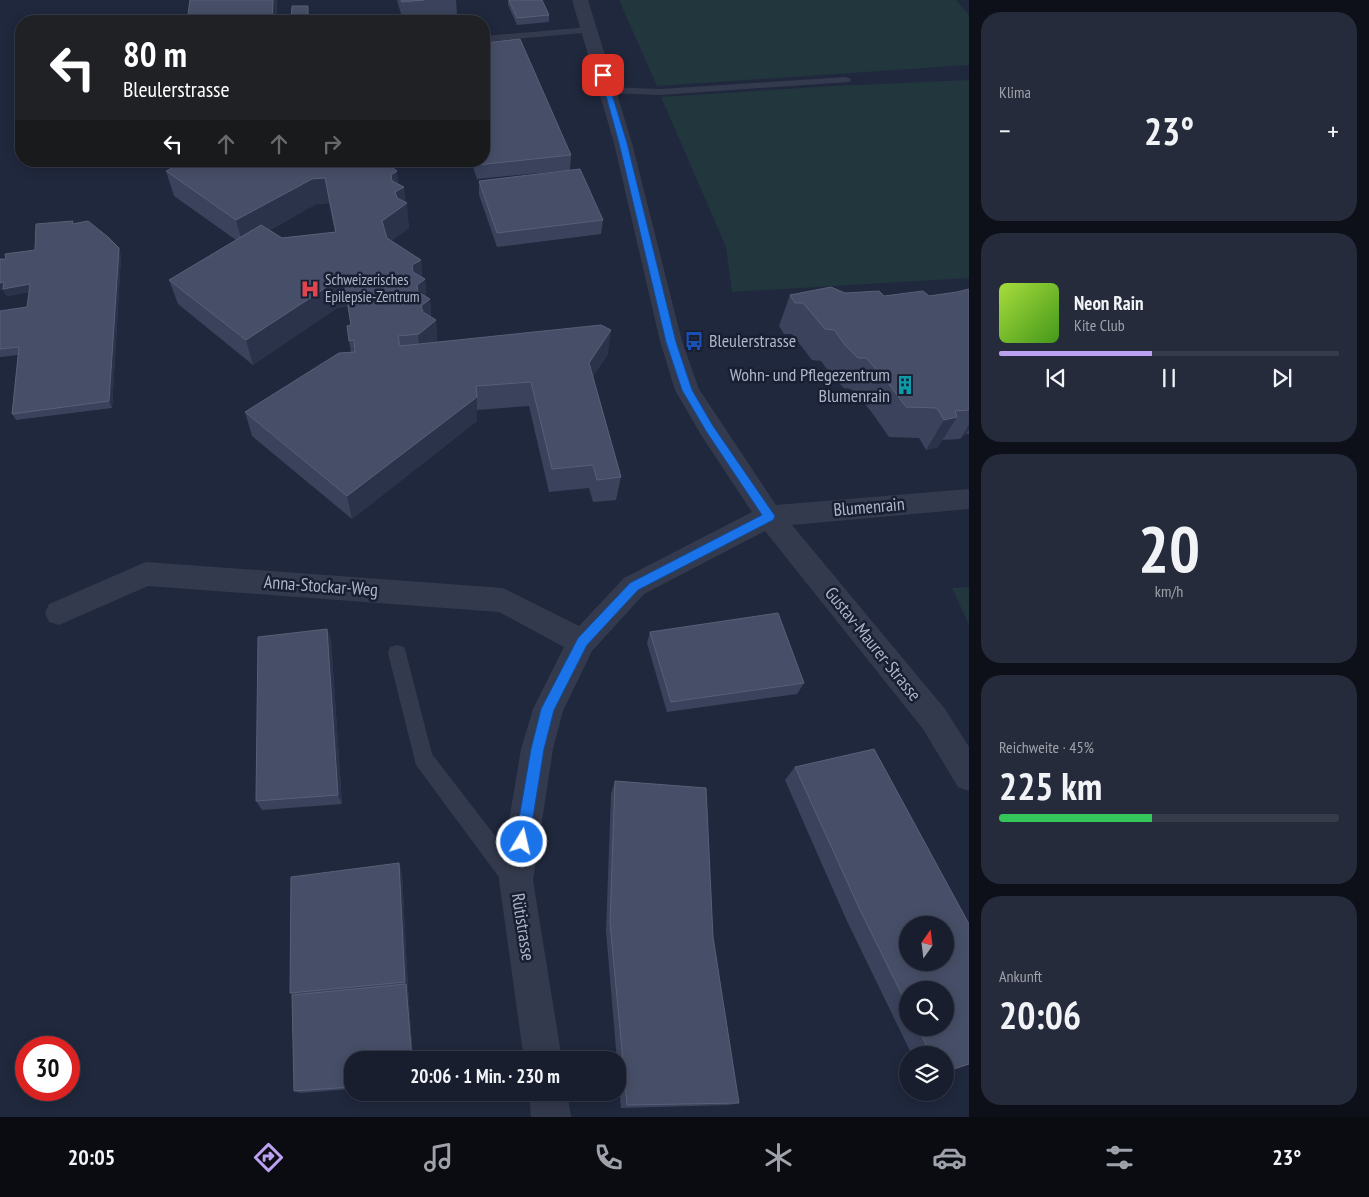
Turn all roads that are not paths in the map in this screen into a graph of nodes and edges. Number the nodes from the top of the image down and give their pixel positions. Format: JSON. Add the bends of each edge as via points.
{"nodes":[{"id":1,"x":580,"y":0,"type":"edge"},
{"id":2,"x":589,"y":30,"type":"junction"},
{"id":3,"x":490,"y":38,"type":"edge"},
{"id":4,"x":845,"y":80,"type":"dead end"},
{"id":5,"x":607,"y":90,"type":"junction"},
{"id":6,"x":969,"y":499,"type":"edge"},
{"id":7,"x":769,"y":516,"type":"junction"},
{"id":8,"x":58,"y":613,"type":"dead end"},
{"id":9,"x":582,"y":642,"type":"junction"},
{"id":10,"x":396,"y":653,"type":"dead end"},
{"id":11,"x":969,"y":776,"type":"edge"},
{"id":12,"x":516,"y":880,"type":"junction"},
{"id":13,"x":542,"y":1051,"type":"edge"},
{"id":14,"x":549,"y":1101,"type":"edge"},
{"id":15,"x":551,"y":1117,"type":"edge"}],
"edges":[{"from":1,"to":2,"type":"street"},
{"from":2,"to":3,"type":"lane"},
{"from":2,"to":5,"type":"street"},
{"from":4,"to":5,"type":"lane","via":[[660,92]]},
{"from":5,"to":7,"type":"street","via":[[671,342],[687,390]]},
{"from":6,"to":7,"type":"street","name":"Blumenrain"},
{"from":7,"to":9,"type":"street","name":"Rütistrasse","via":[[634,586]]},
{"from":7,"to":11,"type":"street","name":"Gustav-Maurer-Strasse","via":[[934,719]]},
{"from":8,"to":9,"type":"street","name":"Anna-Stockar-Weg","via":[[146,574],[503,600]]},
{"from":9,"to":12,"type":"street","name":"Rütistrasse","via":[[548,709]]},
{"from":10,"to":12,"type":"lane","via":[[423,758]]},
{"from":12,"to":13,"type":"street","name":"Rütistrasse"},
{"from":14,"to":15,"type":"street"}]}
